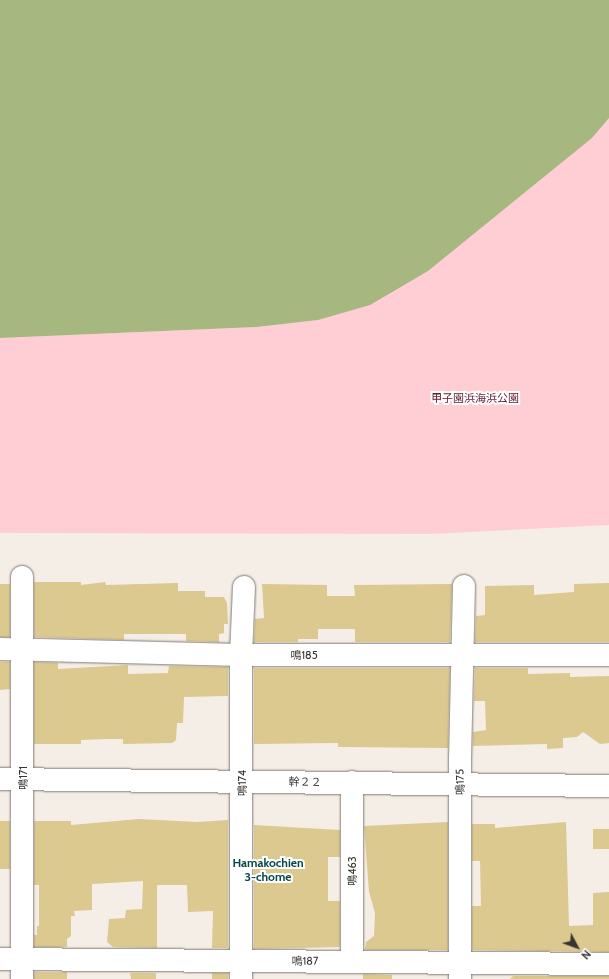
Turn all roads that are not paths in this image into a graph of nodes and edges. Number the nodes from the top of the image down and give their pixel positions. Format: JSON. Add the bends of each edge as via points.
{"nodes":[{"id":1,"x":22,"y":577,"type":"dead end"},
{"id":2,"x":464,"y":586,"type":"dead end"},
{"id":3,"x":244,"y":587,"type":"dead end"},
{"id":4,"x":0,"y":649,"type":"edge"},
{"id":5,"x":23,"y":649,"type":"junction"},
{"id":6,"x":241,"y":655,"type":"junction"},
{"id":7,"x":609,"y":655,"type":"edge"},
{"id":8,"x":461,"y":656,"type":"junction"},
{"id":9,"x":0,"y":779,"type":"edge"},
{"id":10,"x":23,"y":779,"type":"junction"},
{"id":11,"x":242,"y":780,"type":"junction"},
{"id":12,"x":352,"y":782,"type":"junction"},
{"id":13,"x":461,"y":783,"type":"junction"},
{"id":14,"x":609,"y":786,"type":"edge"},
{"id":15,"x":0,"y":959,"type":"edge"},
{"id":16,"x":352,"y":960,"type":"junction"},
{"id":17,"x":609,"y":964,"type":"edge"},
{"id":18,"x":22,"y":969,"type":"edge"},
{"id":19,"x":460,"y":970,"type":"edge"},
{"id":20,"x":241,"y":971,"type":"edge"},
{"id":21,"x":561,"y":971,"type":"edge"}],
"edges":[{"from":1,"to":5,"type":"street","name":"鳴171"},
{"from":2,"to":8,"type":"street","name":"鳴175"},
{"from":3,"to":6,"type":"street","name":"鳴174"},
{"from":4,"to":5,"type":"street","name":"鳴185"},
{"from":5,"to":6,"type":"street","name":"鳴185"},
{"from":5,"to":10,"type":"street","name":"鳴171"},
{"from":6,"to":8,"type":"street","name":"鳴185"},
{"from":6,"to":11,"type":"street","name":"鳴174"},
{"from":7,"to":8,"type":"street","name":"鳴185"},
{"from":8,"to":13,"type":"street","name":"鳴175"},
{"from":9,"to":10,"type":"street","name":"幹２２"},
{"from":10,"to":11,"type":"street","name":"幹２２"},
{"from":10,"to":18,"type":"street","name":"鳴171"},
{"from":11,"to":12,"type":"street","name":"幹２２"},
{"from":11,"to":20,"type":"street","name":"鳴174"},
{"from":12,"to":13,"type":"street","name":"幹２２"},
{"from":12,"to":16,"type":"street","name":"鳴463"},
{"from":13,"to":14,"type":"street","name":"幹２２"},
{"from":13,"to":19,"type":"street","name":"鳴175"},
{"from":15,"to":18,"type":"street","name":"鳴187"},
{"from":16,"to":19,"type":"street","name":"鳴187"},
{"from":16,"to":20,"type":"street","name":"鳴187"},
{"from":17,"to":21,"type":"street","name":"鳴187"},
{"from":18,"to":20,"type":"street","name":"鳴187"},
{"from":19,"to":21,"type":"street","name":"鳴187"}]}
